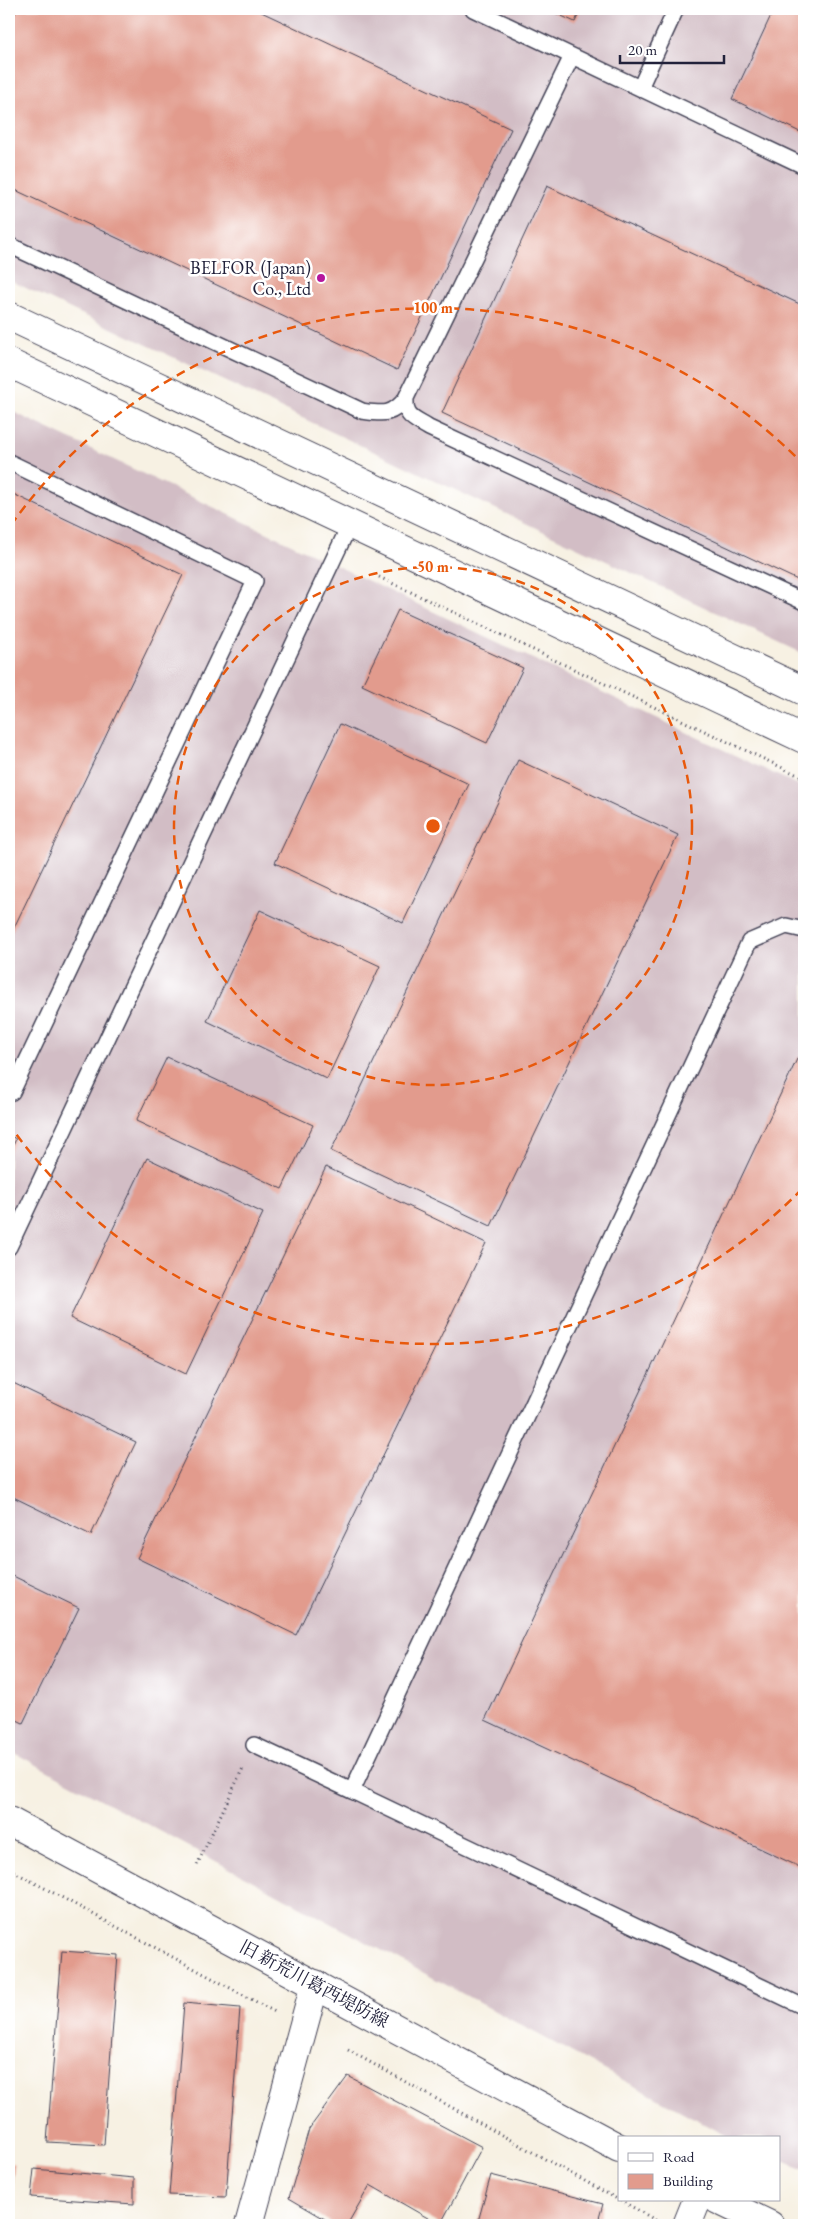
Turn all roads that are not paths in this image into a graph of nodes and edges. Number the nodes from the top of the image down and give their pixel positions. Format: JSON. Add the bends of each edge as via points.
{"nodes":[{"id":1,"x":473,"y":9,"type":"edge"},
{"id":2,"x":676,"y":9,"type":"edge"},
{"id":3,"x":572,"y":56,"type":"junction"},
{"id":4,"x":640,"y":88,"type":"junction"},
{"id":5,"x":804,"y":166,"type":"edge"},
{"id":6,"x":9,"y":245,"type":"edge"},
{"id":7,"x":9,"y":316,"type":"edge"},
{"id":8,"x":9,"y":363,"type":"edge"},
{"id":9,"x":406,"y":398,"type":"junction"},
{"id":10,"x":9,"y":462,"type":"edge"},
{"id":11,"x":350,"y":524,"type":"junction"},
{"id":12,"x":804,"y":602,"type":"edge"},
{"id":13,"x":804,"y":691,"type":"edge"},
{"id":14,"x":804,"y":739,"type":"edge"},
{"id":15,"x":804,"y":930,"type":"edge"},
{"id":16,"x":9,"y":1090,"type":"edge"},
{"id":17,"x":9,"y":1247,"type":"edge"},
{"id":18,"x":254,"y":1745,"type":"road end"},
{"id":19,"x":352,"y":1791,"type":"junction"},
{"id":20,"x":9,"y":1822,"type":"edge"},
{"id":21,"x":315,"y":1984,"type":"junction"},
{"id":22,"x":804,"y":2007,"type":"edge"},
{"id":23,"x":618,"y":2147,"type":"edge"},
{"id":24,"x":697,"y":2202,"type":"edge"},
{"id":25,"x":722,"y":2202,"type":"edge"},
{"id":26,"x":248,"y":2225,"type":"edge"},
{"id":27,"x":687,"y":2225,"type":"edge"},
{"id":28,"x":770,"y":2225,"type":"edge"}],
"edges":[{"from":1,"to":3,"type":"lane"},
{"from":2,"to":4,"type":"lane"},
{"from":3,"to":4,"type":"lane"},
{"from":3,"to":9,"type":"lane"},
{"from":4,"to":5,"type":"lane"},
{"from":6,"to":9,"type":"lane","via":[[362,411],[381,414],[397,410]]},
{"from":7,"to":13,"type":"street"},
{"from":8,"to":11,"type":"street"},
{"from":9,"to":12,"type":"lane","via":[[405,410],[410,417],[428,428]]},
{"from":10,"to":16,"type":"lane","via":[[255,581],[12,1092]]},
{"from":11,"to":14,"type":"street"},
{"from":11,"to":17,"type":"lane"},
{"from":15,"to":19,"type":"lane","via":[[786,926],[748,942]]},
{"from":18,"to":19,"type":"lane"},
{"from":19,"to":22,"type":"lane"},
{"from":20,"to":21,"type":"street","name":"旧 新荒川葛西堤防線"},
{"from":21,"to":23,"type":"street","name":"旧 新荒川葛西堤防線"},
{"from":21,"to":26,"type":"street"},
{"from":24,"to":27,"type":"street"},
{"from":25,"to":28,"type":"street"}]}
